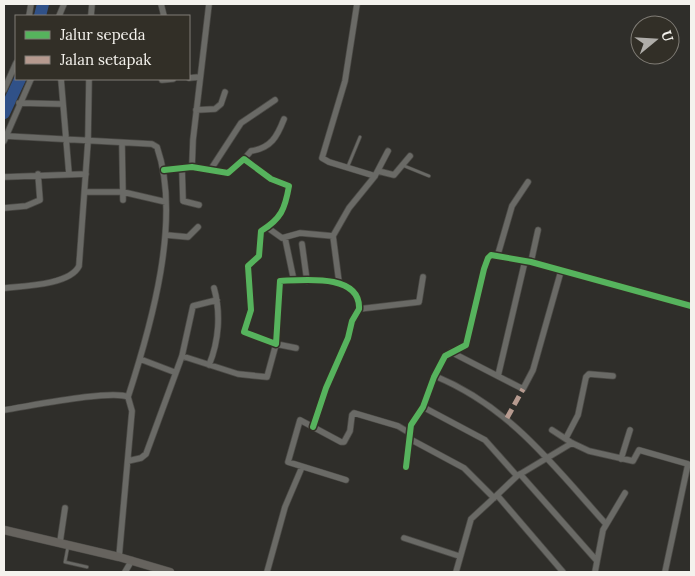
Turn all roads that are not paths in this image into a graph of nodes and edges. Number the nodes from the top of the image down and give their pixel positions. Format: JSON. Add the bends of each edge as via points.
{"nodes":[{"id":1,"x":208,"y":4,"type":"edge"},
{"id":2,"x":357,"y":4,"type":"edge"},
{"id":3,"x":15,"y":65,"type":"edge"},
{"id":4,"x":200,"y":77,"type":"junction"},
{"id":5,"x":190,"y":78,"type":"edge"},
{"id":6,"x":30,"y":80,"type":"edge"},
{"id":7,"x":61,"y":80,"type":"edge"},
{"id":8,"x":89,"y":80,"type":"edge"},
{"id":9,"x":4,"y":90,"type":"edge"},
{"id":10,"x":225,"y":92,"type":"dead end"},
{"id":11,"x":275,"y":100,"type":"dead end"},
{"id":12,"x":19,"y":103,"type":"junction"},
{"id":13,"x":62,"y":104,"type":"junction"},
{"id":14,"x":196,"y":110,"type":"junction"},
{"id":15,"x":284,"y":119,"type":"dead end"},
{"id":16,"x":360,"y":137,"type":"dead end"},
{"id":17,"x":5,"y":139,"type":"edge"},
{"id":18,"x":66,"y":139,"type":"junction"},
{"id":19,"x":88,"y":141,"type":"junction"},
{"id":20,"x":122,"y":144,"type":"junction"},
{"id":21,"x":388,"y":151,"type":"dead end"},
{"id":22,"x":410,"y":156,"type":"dead end"},
{"id":23,"x":244,"y":159,"type":"junction"},
{"id":24,"x":401,"y":164,"type":"junction"},
{"id":25,"x":192,"y":167,"type":"junction"},
{"id":26,"x":182,"y":168,"type":"junction"},
{"id":27,"x":347,"y":168,"type":"junction"},
{"id":28,"x":164,"y":170,"type":"junction"},
{"id":29,"x":213,"y":170,"type":"junction"},
{"id":30,"x":38,"y":174,"type":"junction"},
{"id":31,"x":69,"y":174,"type":"junction"},
{"id":32,"x":86,"y":174,"type":"junction"},
{"id":33,"x":376,"y":174,"type":"junction"},
{"id":34,"x":429,"y":176,"type":"dead end"},
{"id":35,"x":4,"y":177,"type":"edge"},
{"id":36,"x":528,"y":182,"type":"dead end"},
{"id":37,"x":85,"y":192,"type":"junction"},
{"id":38,"x":123,"y":192,"type":"junction"},
{"id":39,"x":122,"y":200,"type":"dead end"},
{"id":40,"x":166,"y":202,"type":"junction"},
{"id":41,"x":199,"y":205,"type":"dead end"},
{"id":42,"x":4,"y":208,"type":"edge"},
{"id":43,"x":198,"y":226,"type":"dead end"},
{"id":44,"x":268,"y":228,"type":"junction"},
{"id":45,"x":538,"y":230,"type":"dead end"},
{"id":46,"x":166,"y":235,"type":"junction"},
{"id":47,"x":333,"y":236,"type":"junction"},
{"id":48,"x":285,"y":238,"type":"junction"},
{"id":49,"x":302,"y":244,"type":"dead end"},
{"id":50,"x":498,"y":254,"type":"junction"},
{"id":51,"x":528,"y":262,"type":"junction"},
{"id":52,"x":560,"y":271,"type":"junction"},
{"id":53,"x":423,"y":277,"type":"dead end"},
{"id":54,"x":294,"y":281,"type":"junction"},
{"id":55,"x":307,"y":281,"type":"junction"},
{"id":56,"x":339,"y":282,"type":"junction"},
{"id":57,"x":4,"y":288,"type":"edge"},
{"id":58,"x":214,"y":288,"type":"dead end"},
{"id":59,"x":218,"y":300,"type":"junction"},
{"id":60,"x":691,"y":306,"type":"edge"},
{"id":61,"x":359,"y":309,"type":"junction"},
{"id":62,"x":276,"y":344,"type":"junction"},
{"id":63,"x":296,"y":348,"type":"dead end"},
{"id":64,"x":451,"y":352,"type":"junction"},
{"id":65,"x":182,"y":356,"type":"junction"},
{"id":66,"x":140,"y":359,"type":"junction"},
{"id":67,"x":209,"y":365,"type":"junction"},
{"id":68,"x":174,"y":372,"type":"junction"},
{"id":69,"x":435,"y":376,"type":"junction"},
{"id":70,"x":498,"y":376,"type":"junction"},
{"id":71,"x":612,"y":376,"type":"dead end"},
{"id":72,"x":128,"y":397,"type":"junction"},
{"id":73,"x":423,"y":407,"type":"junction"},
{"id":74,"x":4,"y":410,"type":"edge"},
{"id":75,"x":313,"y":427,"type":"junction"},
{"id":76,"x":552,"y":430,"type":"dead end"},
{"id":77,"x":630,"y":430,"type":"dead end"},
{"id":78,"x":405,"y":432,"type":"junction"},
{"id":79,"x":566,"y":438,"type":"junction"},
{"id":80,"x":572,"y":443,"type":"junction"},
{"id":81,"x":547,"y":459,"type":"junction"},
{"id":82,"x":622,"y":459,"type":"junction"},
{"id":83,"x":128,"y":461,"type":"junction"},
{"id":84,"x":302,"y":467,"type":"junction"},
{"id":85,"x":406,"y":467,"type":"dead end"},
{"id":86,"x":690,"y":471,"type":"edge"},
{"id":87,"x":519,"y":475,"type":"junction"},
{"id":88,"x":346,"y":480,"type":"dead end"},
{"id":89,"x":626,"y":493,"type":"dead end"},
{"id":90,"x":495,"y":496,"type":"junction"},
{"id":91,"x":64,"y":508,"type":"dead end"},
{"id":92,"x":605,"y":523,"type":"junction"},
{"id":93,"x":4,"y":530,"type":"edge"},
{"id":94,"x":404,"y":538,"type":"dead end"},
{"id":95,"x":60,"y":542,"type":"junction"},
{"id":96,"x":68,"y":544,"type":"junction"},
{"id":97,"x":119,"y":556,"type":"junction"},
{"id":98,"x":459,"y":556,"type":"junction"},
{"id":99,"x":132,"y":560,"type":"junction"},
{"id":100,"x":597,"y":561,"type":"junction"},
{"id":101,"x":87,"y":568,"type":"dead end"},
{"id":102,"x":125,"y":572,"type":"edge"},
{"id":103,"x":170,"y":572,"type":"edge"},
{"id":104,"x":266,"y":572,"type":"edge"},
{"id":105,"x":456,"y":572,"type":"edge"},
{"id":106,"x":563,"y":572,"type":"edge"},
{"id":107,"x":595,"y":572,"type":"edge"},
{"id":108,"x":665,"y":572,"type":"edge"}],
"edges":[{"from":1,"to":4,"type":"street"},
{"from":2,"to":27,"type":"street","via":[[342,96],[322,156],[324,160]]},
{"from":3,"to":9,"type":"street"},
{"from":4,"to":5,"type":"street"},
{"from":4,"to":14,"type":"street"},
{"from":6,"to":12,"type":"street"},
{"from":7,"to":13,"type":"street"},
{"from":8,"to":19,"type":"street"},
{"from":10,"to":14,"type":"street","via":[[216,109]]},
{"from":11,"to":29,"type":"street","via":[[241,123]]},
{"from":12,"to":13,"type":"street"},
{"from":12,"to":17,"type":"street"},
{"from":13,"to":18,"type":"street"},
{"from":14,"to":25,"type":"street"},
{"from":15,"to":23,"type":"street","via":[[273,142],[251,151]]},
{"from":16,"to":27,"type":"lane"},
{"from":17,"to":18,"type":"street"},
{"from":18,"to":19,"type":"street"},
{"from":18,"to":31,"type":"street"},
{"from":19,"to":20,"type":"street"},
{"from":19,"to":32,"type":"street"},
{"from":20,"to":28,"type":"street","via":[[156,146]]},
{"from":20,"to":38,"type":"street"},
{"from":21,"to":33,"type":"street"},
{"from":22,"to":24,"type":"street"},
{"from":23,"to":29,"type":"street","via":[[228,173]]},
{"from":23,"to":44,"type":"street","via":[[271,179],[289,186],[279,217]]},
{"from":24,"to":33,"type":"street","via":[[394,175]]},
{"from":24,"to":34,"type":"lane"},
{"from":25,"to":26,"type":"street"},
{"from":25,"to":29,"type":"street"},
{"from":26,"to":28,"type":"street"},
{"from":26,"to":41,"type":"street","via":[[182,201]]},
{"from":27,"to":33,"type":"street"},
{"from":28,"to":40,"type":"street"},
{"from":30,"to":31,"type":"street"},
{"from":30,"to":35,"type":"street"},
{"from":30,"to":42,"type":"street","via":[[40,200],[26,206]]},
{"from":31,"to":32,"type":"street"},
{"from":32,"to":37,"type":"street"},
{"from":33,"to":47,"type":"street","via":[[349,208]]},
{"from":36,"to":50,"type":"street","via":[[512,206]]},
{"from":37,"to":38,"type":"street"},
{"from":37,"to":57,"type":"street","via":[[82,256],[77,271],[67,278],[46,283]]},
{"from":38,"to":39,"type":"street"},
{"from":38,"to":40,"type":"street"},
{"from":40,"to":46,"type":"street"},
{"from":43,"to":46,"type":"street","via":[[188,237]]},
{"from":44,"to":48,"type":"street","via":[[278,237]]},
{"from":44,"to":62,"type":"street","via":[[262,232],[258,259],[248,267],[251,310],[244,331]]},
{"from":45,"to":51,"type":"street"},
{"from":46,"to":66,"type":"street"},
{"from":47,"to":48,"type":"street","via":[[300,233]]},
{"from":47,"to":56,"type":"street"},
{"from":48,"to":54,"type":"street"},
{"from":49,"to":55,"type":"street"},
{"from":50,"to":51,"type":"street"},
{"from":50,"to":64,"type":"street","via":[[488,258],[466,345]]},
{"from":51,"to":52,"type":"street"},
{"from":51,"to":70,"type":"street"},
{"from":52,"to":60,"type":"street"},
{"from":52,"to":70,"type":"street","via":[[533,370],[522,389]]},
{"from":53,"to":61,"type":"street","via":[[419,302]]},
{"from":54,"to":55,"type":"street"},
{"from":54,"to":62,"type":"street","via":[[278,282]]},
{"from":55,"to":56,"type":"street"},
{"from":56,"to":61,"type":"street","via":[[353,290]]},
{"from":58,"to":59,"type":"street"},
{"from":59,"to":65,"type":"street","via":[[194,304]]},
{"from":59,"to":67,"type":"street","via":[[216,350]]},
{"from":61,"to":75,"type":"street"},
{"from":62,"to":63,"type":"street"},
{"from":62,"to":67,"type":"street","via":[[267,377],[238,374]]},
{"from":64,"to":69,"type":"street","via":[[445,356]]},
{"from":64,"to":70,"type":"street"},
{"from":65,"to":67,"type":"street"},
{"from":65,"to":68,"type":"street"},
{"from":66,"to":68,"type":"street"},
{"from":66,"to":72,"type":"street"},
{"from":68,"to":83,"type":"street","via":[[146,454]]},
{"from":69,"to":73,"type":"street"},
{"from":69,"to":81,"type":"street","via":[[507,418]]},
{"from":71,"to":79,"type":"street","via":[[587,375],[578,415]]},
{"from":72,"to":74,"type":"street","via":[[69,399]]},
{"from":72,"to":83,"type":"street","via":[[132,411]]},
{"from":73,"to":78,"type":"street"},
{"from":73,"to":87,"type":"street","via":[[485,440]]},
{"from":75,"to":78,"type":"street","via":[[343,442],[350,431],[353,414]]},
{"from":75,"to":84,"type":"street","via":[[301,420],[299,422],[288,462]]},
{"from":76,"to":79,"type":"street"},
{"from":77,"to":82,"type":"street"},
{"from":78,"to":85,"type":"street"},
{"from":78,"to":90,"type":"street","via":[[464,468]]},
{"from":79,"to":80,"type":"street"},
{"from":80,"to":81,"type":"street"},
{"from":80,"to":82,"type":"street"},
{"from":81,"to":87,"type":"street"},
{"from":81,"to":92,"type":"street"},
{"from":82,"to":86,"type":"street","via":[[633,462],[639,450],[687,463]]},
{"from":83,"to":97,"type":"street"},
{"from":84,"to":88,"type":"street"},
{"from":84,"to":104,"type":"street","via":[[285,507]]},
{"from":86,"to":108,"type":"street"},
{"from":87,"to":90,"type":"street"},
{"from":87,"to":100,"type":"street"},
{"from":89,"to":92,"type":"street"},
{"from":90,"to":98,"type":"street","via":[[471,520]]},
{"from":90,"to":106,"type":"street"},
{"from":91,"to":95,"type":"street"},
{"from":92,"to":100,"type":"street"},
{"from":93,"to":95,"type":"main road"},
{"from":94,"to":98,"type":"street"},
{"from":95,"to":96,"type":"main road"},
{"from":96,"to":97,"type":"main road"},
{"from":96,"to":101,"type":"lane","via":[[66,562]]},
{"from":97,"to":99,"type":"main road"},
{"from":98,"to":105,"type":"street"},
{"from":99,"to":102,"type":"street"},
{"from":99,"to":103,"type":"main road"},
{"from":100,"to":107,"type":"street"}]}
